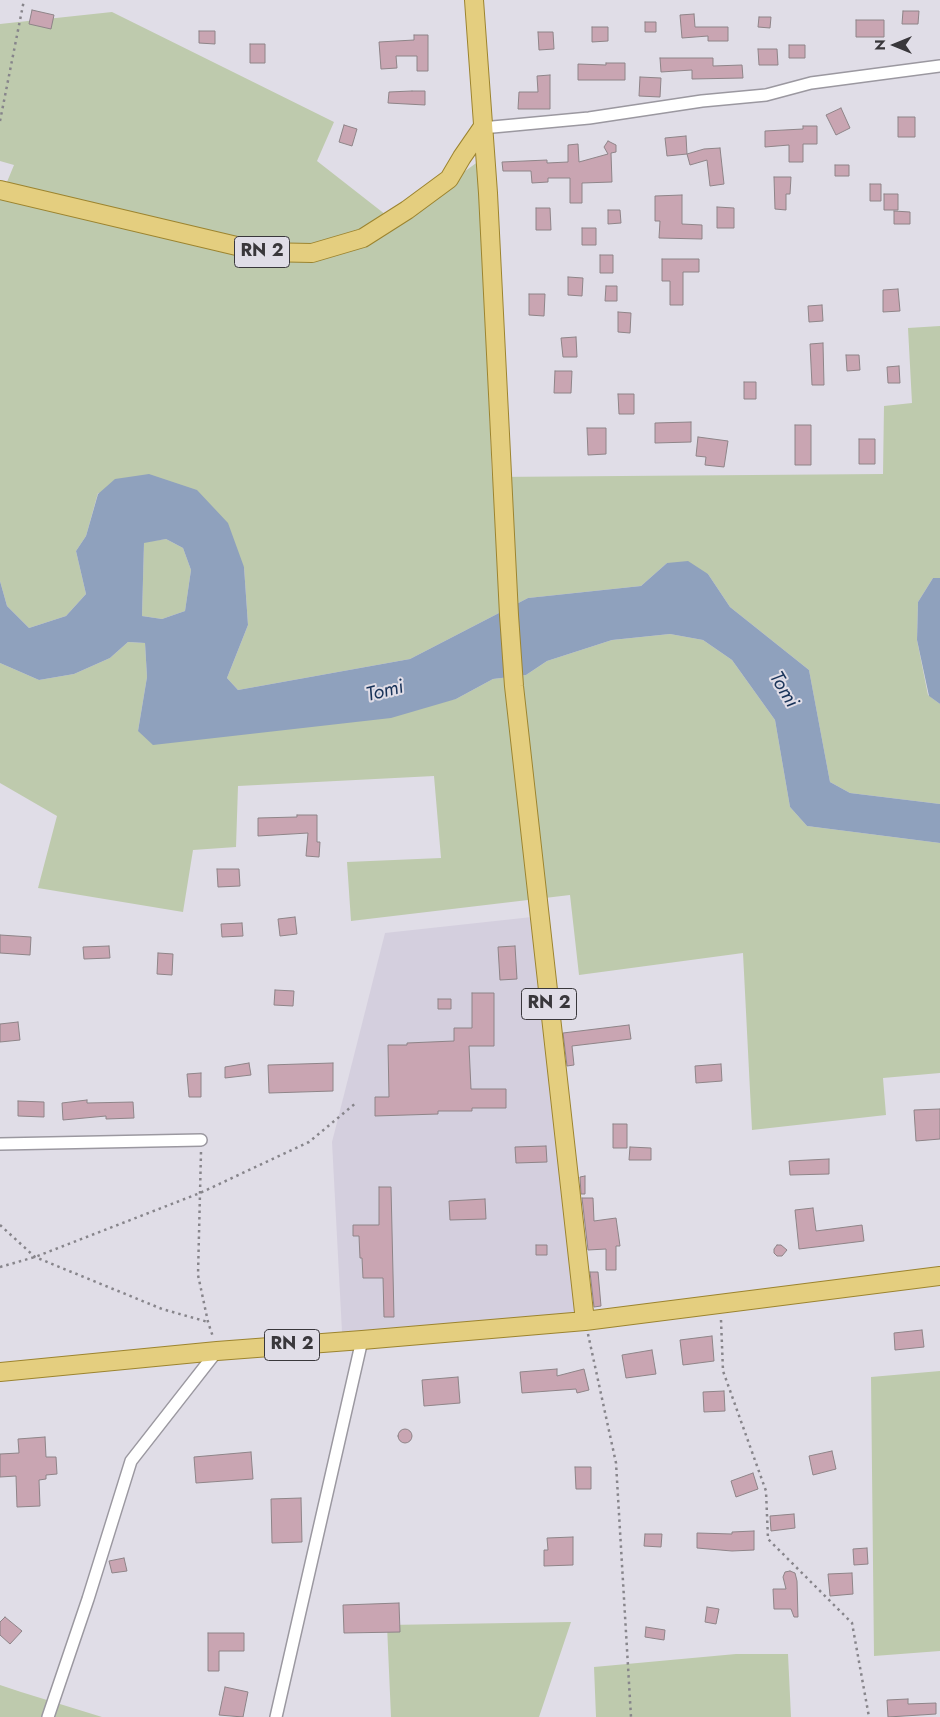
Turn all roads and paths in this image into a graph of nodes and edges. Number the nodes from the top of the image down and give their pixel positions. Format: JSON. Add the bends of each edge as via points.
{"nodes":[{"id":1,"x":24,"y":0,"type":"edge"},
{"id":2,"x":474,"y":0,"type":"edge"},
{"id":3,"x":940,"y":66,"type":"edge"},
{"id":4,"x":0,"y":121,"type":"edge"},
{"id":5,"x":482,"y":128,"type":"junction"},
{"id":6,"x":0,"y":190,"type":"edge"},
{"id":7,"x":357,"y":1102,"type":"dead end"},
{"id":8,"x":201,"y":1140,"type":"joint"},
{"id":9,"x":0,"y":1144,"type":"edge"},
{"id":10,"x":200,"y":1193,"type":"junction"},
{"id":11,"x":0,"y":1225,"type":"edge"},
{"id":12,"x":35,"y":1257,"type":"junction"},
{"id":13,"x":0,"y":1267,"type":"edge"},
{"id":14,"x":940,"y":1276,"type":"edge"},
{"id":15,"x":720,"y":1304,"type":"junction"},
{"id":16,"x":585,"y":1321,"type":"junction"},
{"id":17,"x":208,"y":1322,"type":"junction"},
{"id":18,"x":362,"y":1340,"type":"junction"},
{"id":19,"x":218,"y":1351,"type":"junction"},
{"id":20,"x":0,"y":1372,"type":"edge"},
{"id":21,"x":48,"y":1717,"type":"edge"},
{"id":22,"x":276,"y":1717,"type":"edge"},
{"id":23,"x":631,"y":1717,"type":"edge"},
{"id":24,"x":869,"y":1717,"type":"edge"}],
"edges":[{"from":1,"to":4,"type":"path"},
{"from":2,"to":5,"type":"main road","number":"RN 2"},
{"from":3,"to":5,"type":"street","via":[[811,83],[766,95]]},
{"from":5,"to":6,"type":"main road","number":"RN 2","via":[[449,179],[364,238],[312,253],[262,252]]},
{"from":5,"to":16,"type":"main road","number":"RN 2","via":[[514,686]]},
{"from":7,"to":10,"type":"path","via":[[309,1142]]},
{"from":8,"to":9,"type":"street"},
{"from":8,"to":10,"type":"path"},
{"from":10,"to":12,"type":"path"},
{"from":10,"to":17,"type":"path","via":[[198,1275]]},
{"from":11,"to":12,"type":"path"},
{"from":12,"to":13,"type":"path"},
{"from":12,"to":17,"type":"path","via":[[162,1309]]},
{"from":14,"to":15,"type":"main road","number":"RN 2"},
{"from":15,"to":16,"type":"main road","number":"RN 2"},
{"from":15,"to":24,"type":"path","via":[[723,1370],[766,1491],[768,1539],[852,1623]]},
{"from":16,"to":18,"type":"main road","number":"RN 2"},
{"from":16,"to":23,"type":"path","via":[[616,1464]]},
{"from":17,"to":19,"type":"path"},
{"from":18,"to":19,"type":"main road","number":"RN 2"},
{"from":18,"to":22,"type":"street"},
{"from":19,"to":20,"type":"main road","number":"RN 2"},
{"from":19,"to":21,"type":"street","via":[[131,1461]]}]}
